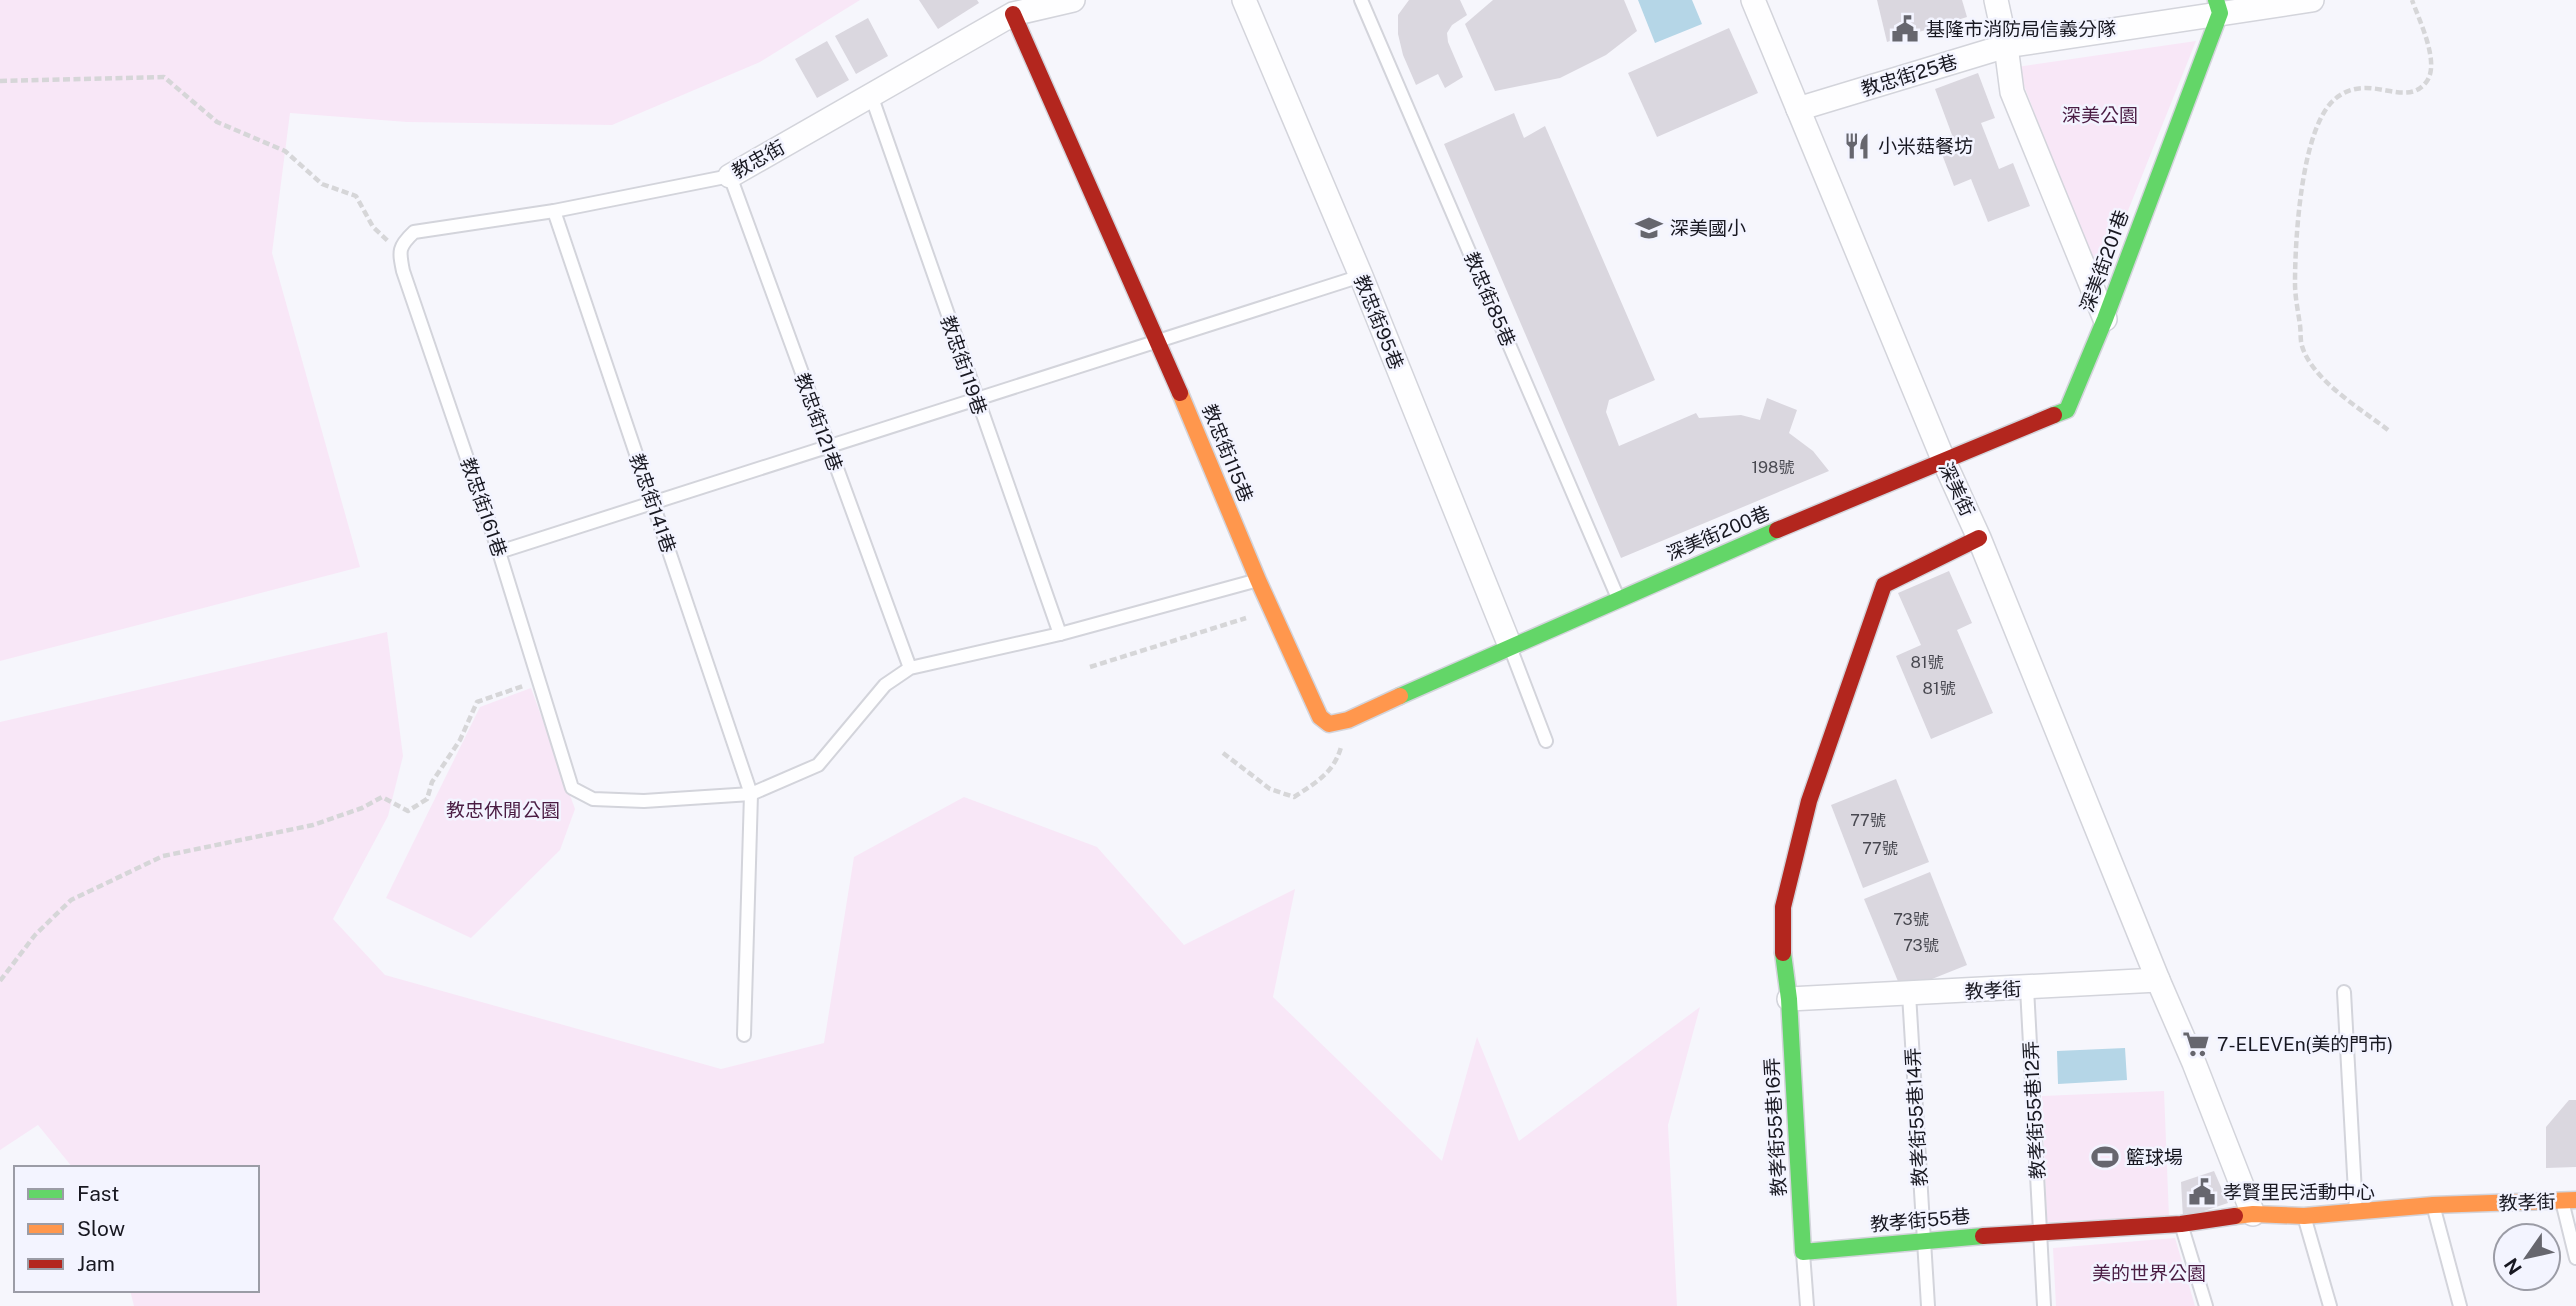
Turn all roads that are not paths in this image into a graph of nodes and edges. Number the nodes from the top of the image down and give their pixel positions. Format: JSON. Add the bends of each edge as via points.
{"nodes":[{"id":1,"x":1073,"y":0,"type":"edge"},
{"id":2,"x":1244,"y":0,"type":"edge"},
{"id":3,"x":1361,"y":0,"type":"edge"},
{"id":4,"x":1753,"y":0,"type":"edge"},
{"id":5,"x":1996,"y":0,"type":"edge"},
{"id":6,"x":2312,"y":0,"type":"edge"},
{"id":7,"x":2218,"y":6,"type":"edge"},
{"id":8,"x":1009,"y":7,"type":"edge"},
{"id":9,"x":2006,"y":46,"type":"junction"},
{"id":10,"x":870,"y":95,"type":"junction"},
{"id":11,"x":1798,"y":109,"type":"junction"},
{"id":12,"x":730,"y":176,"type":"junction"},
{"id":13,"x":554,"y":211,"type":"junction"},
{"id":14,"x":400,"y":251,"type":"joint"},
{"id":15,"x":1361,"y":276,"type":"junction"},
{"id":16,"x":2105,"y":319,"type":"junction"},
{"id":17,"x":1159,"y":341,"type":"junction"},
{"id":18,"x":976,"y":400,"type":"junction"},
{"id":19,"x":828,"y":447,"type":"junction"},
{"id":20,"x":1943,"y":459,"type":"junction"},
{"id":21,"x":654,"y":503,"type":"junction"},
{"id":22,"x":1979,"y":538,"type":"junction"},
{"id":23,"x":499,"y":552,"type":"junction"},
{"id":24,"x":1258,"y":580,"type":"junction"},
{"id":25,"x":1618,"y":598,"type":"junction"},
{"id":26,"x":1060,"y":634,"type":"junction"},
{"id":27,"x":1510,"y":646,"type":"junction"},
{"id":28,"x":910,"y":668,"type":"junction"},
{"id":29,"x":1546,"y":741,"type":"dead end"},
{"id":30,"x":751,"y":794,"type":"junction"},
{"id":31,"x":2158,"y":980,"type":"junction"},
{"id":32,"x":2027,"y":988,"type":"junction"},
{"id":33,"x":2344,"y":992,"type":"dead end"},
{"id":34,"x":1909,"y":994,"type":"junction"},
{"id":35,"x":1789,"y":999,"type":"junction"},
{"id":36,"x":744,"y":1035,"type":"dead end"},
{"id":37,"x":2569,"y":1201,"type":"edge"},
{"id":38,"x":2433,"y":1205,"type":"junction"},
{"id":39,"x":2356,"y":1211,"type":"junction"},
{"id":40,"x":2253,"y":1214,"type":"junction"},
{"id":41,"x":2304,"y":1216,"type":"junction"},
{"id":42,"x":2180,"y":1224,"type":"junction"},
{"id":43,"x":2041,"y":1232,"type":"junction"},
{"id":44,"x":1922,"y":1240,"type":"junction"},
{"id":45,"x":1803,"y":1252,"type":"junction"},
{"id":46,"x":2576,"y":1258,"type":"edge"},
{"id":47,"x":1807,"y":1306,"type":"edge"},
{"id":48,"x":1928,"y":1306,"type":"edge"},
{"id":49,"x":2044,"y":1306,"type":"edge"},
{"id":50,"x":2206,"y":1306,"type":"edge"},
{"id":51,"x":2330,"y":1306,"type":"edge"},
{"id":52,"x":2460,"y":1306,"type":"edge"}],
"edges":[{"from":1,"to":8,"type":"street","name":"教忠街"},
{"from":2,"to":15,"type":"street","name":"教忠街95巷"},
{"from":3,"to":25,"type":"lane","name":"教忠街85巷"},
{"from":4,"to":11,"type":"street","name":"深美街"},
{"from":5,"to":9,"type":"street"},
{"from":6,"to":7,"type":"street","name":"教忠街25巷"},
{"from":7,"to":9,"type":"street","name":"教忠街25巷"},
{"from":7,"to":16,"type":"street","name":"深美街201巷"},
{"from":8,"to":10,"type":"street","name":"教忠街"},
{"from":8,"to":17,"type":"street","name":"教忠街115巷"},
{"from":9,"to":11,"type":"street","name":"教忠街25巷"},
{"from":9,"to":16,"type":"street","via":[[2012,92]]},
{"from":10,"to":12,"type":"street","name":"教忠街"},
{"from":10,"to":18,"type":"lane","name":"教忠街119巷"},
{"from":11,"to":20,"type":"street","name":"深美街"},
{"from":12,"to":13,"type":"lane","name":"教忠街"},
{"from":12,"to":19,"type":"lane","name":"教忠街121巷"},
{"from":13,"to":14,"type":"lane","name":"教忠街","via":[[414,232]]},
{"from":13,"to":21,"type":"lane","name":"教忠街141巷"},
{"from":14,"to":23,"type":"lane","name":"教忠街161巷"},
{"from":15,"to":17,"type":"lane"},
{"from":15,"to":27,"type":"street","name":"教忠街95巷"},
{"from":16,"to":20,"type":"street","name":"深美街201巷","via":[[2067,410]]},
{"from":17,"to":18,"type":"lane"},
{"from":17,"to":24,"type":"street","name":"教忠街115巷"},
{"from":18,"to":19,"type":"lane"},
{"from":18,"to":26,"type":"lane","name":"教忠街119巷"},
{"from":19,"to":21,"type":"lane"},
{"from":19,"to":28,"type":"lane","name":"教忠街121巷"},
{"from":20,"to":22,"type":"street","name":"深美街"},
{"from":20,"to":25,"type":"street","name":"深美街200巷"},
{"from":21,"to":23,"type":"lane"},
{"from":21,"to":30,"type":"lane","name":"教忠街141巷"},
{"from":22,"to":31,"type":"street","name":"深美街"},
{"from":22,"to":35,"type":"street","via":[[1884,585],[1809,801],[1791,868],[1783,907]]},
{"from":23,"to":30,"type":"lane","name":"教忠街161巷","via":[[572,788],[593,799],[644,801]]},
{"from":24,"to":26,"type":"lane"},
{"from":24,"to":27,"type":"street","name":"教忠街115巷","via":[[1320,718],[1329,724],[1348,720]]},
{"from":25,"to":27,"type":"street","name":"深美街200巷"},
{"from":26,"to":28,"type":"lane"},
{"from":27,"to":29,"type":"lane"},
{"from":28,"to":30,"type":"lane","via":[[885,685],[818,765]]},
{"from":30,"to":36,"type":"lane"},
{"from":31,"to":32,"type":"street","name":"教孝街"},
{"from":31,"to":40,"type":"street"},
{"from":32,"to":34,"type":"street","name":"教孝街"},
{"from":32,"to":43,"type":"lane","name":"教孝街55巷12弄"},
{"from":33,"to":39,"type":"lane"},
{"from":34,"to":35,"type":"street","name":"教孝街"},
{"from":34,"to":44,"type":"lane","name":"教孝街55巷14弄"},
{"from":35,"to":45,"type":"street","name":"教孝街55巷16弄"},
{"from":37,"to":38,"type":"street","name":"教孝街"},
{"from":37,"to":46,"type":"lane"},
{"from":38,"to":39,"type":"street","name":"教孝街"},
{"from":38,"to":52,"type":"lane"},
{"from":39,"to":41,"type":"street","name":"教孝街"},
{"from":40,"to":41,"type":"street","name":"教孝街"},
{"from":40,"to":42,"type":"street","name":"教孝街"},
{"from":41,"to":51,"type":"lane"},
{"from":42,"to":43,"type":"street","name":"教孝街55巷"},
{"from":42,"to":50,"type":"lane"},
{"from":43,"to":44,"type":"street","name":"教孝街55巷"},
{"from":43,"to":49,"type":"lane","name":"教孝街55巷12弄"},
{"from":44,"to":45,"type":"street","name":"教孝街55巷"},
{"from":44,"to":48,"type":"lane","name":"教孝街55巷14弄"},
{"from":45,"to":47,"type":"lane"}]}
